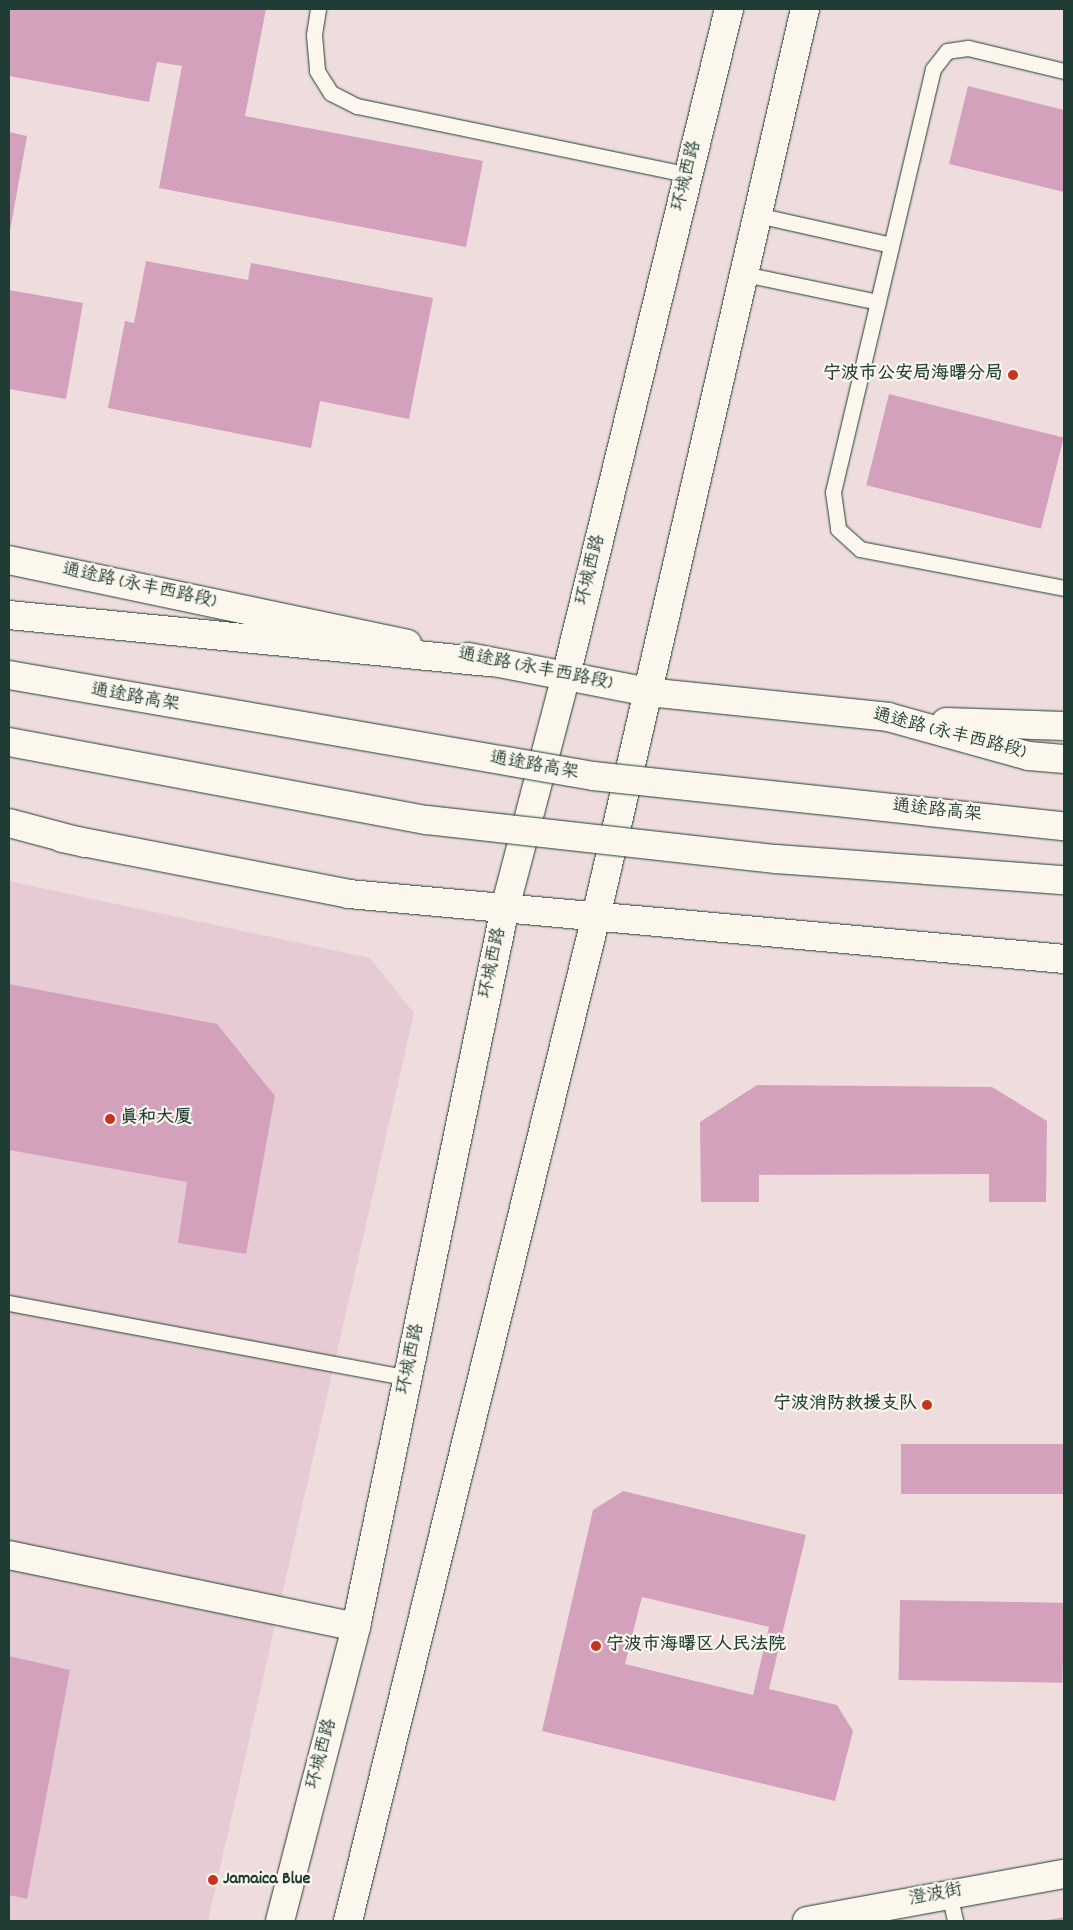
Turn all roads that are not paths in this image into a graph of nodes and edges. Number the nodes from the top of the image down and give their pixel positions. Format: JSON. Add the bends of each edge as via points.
{"nodes":[{"id":1,"x":318,"y":9,"type":"edge"},
{"id":2,"x":729,"y":9,"type":"edge"},
{"id":3,"x":804,"y":9,"type":"edge"},
{"id":4,"x":1064,"y":71,"type":"edge"},
{"id":5,"x":689,"y":175,"type":"junction"},
{"id":6,"x":757,"y":215,"type":"junction"},
{"id":7,"x":892,"y":245,"type":"junction"},
{"id":8,"x":744,"y":274,"type":"junction"},
{"id":9,"x":878,"y":302,"type":"junction"},
{"id":10,"x":9,"y":560,"type":"edge"},
{"id":11,"x":1064,"y":588,"type":"edge"},
{"id":12,"x":9,"y":615,"type":"edge"},
{"id":13,"x":492,"y":662,"type":"junction"},
{"id":14,"x":9,"y":675,"type":"edge"},
{"id":15,"x":566,"y":676,"type":"junction"},
{"id":16,"x":648,"y":692,"type":"junction"},
{"id":17,"x":888,"y":717,"type":"junction"},
{"id":18,"x":1064,"y":726,"type":"edge"},
{"id":19,"x":9,"y":742,"type":"edge"},
{"id":20,"x":1064,"y":759,"type":"edge"},
{"id":21,"x":9,"y":823,"type":"edge"},
{"id":22,"x":1064,"y":826,"type":"edge"},
{"id":23,"x":9,"y":828,"type":"edge"},
{"id":24,"x":84,"y":843,"type":"junction"},
{"id":25,"x":1064,"y":880,"type":"edge"},
{"id":26,"x":505,"y":908,"type":"junction"},
{"id":27,"x":596,"y":916,"type":"junction"},
{"id":28,"x":1064,"y":959,"type":"edge"},
{"id":29,"x":9,"y":1303,"type":"edge"},
{"id":30,"x":408,"y":1378,"type":"junction"},
{"id":31,"x":9,"y":1555,"type":"edge"},
{"id":32,"x":356,"y":1627,"type":"junction"},
{"id":33,"x":1064,"y":1874,"type":"edge"},
{"id":34,"x":949,"y":1894,"type":"junction"},
{"id":35,"x":280,"y":1921,"type":"edge"},
{"id":36,"x":348,"y":1921,"type":"edge"},
{"id":37,"x":807,"y":1921,"type":"edge"},
{"id":38,"x":955,"y":1921,"type":"edge"}],
"edges":[{"from":1,"to":5,"type":"lane","via":[[314,35],[317,71],[331,93],[357,106]]},
{"from":2,"to":5,"type":"main road","name":"环城西路"},
{"from":3,"to":6,"type":"main road"},
{"from":4,"to":7,"type":"lane","via":[[968,48],[947,51],[933,69]]},
{"from":5,"to":15,"type":"main road","name":"环城西路"},
{"from":6,"to":7,"type":"lane"},
{"from":6,"to":8,"type":"main road"},
{"from":7,"to":9,"type":"lane"},
{"from":8,"to":9,"type":"lane"},
{"from":8,"to":16,"type":"main road"},
{"from":9,"to":11,"type":"lane","via":[[833,492],[838,529],[860,549]]},
{"from":10,"to":13,"type":"main road","name":"通途路 (永丰西路段)"},
{"from":12,"to":13,"type":"main road"},
{"from":13,"to":15,"type":"main road","name":"通途路 (永丰西路段)"},
{"from":14,"to":22,"type":"main road","name":"通途路高架","bridge":true,"via":[[95,693],[593,776]]},
{"from":15,"to":16,"type":"main road","name":"通途路 (永丰西路段)"},
{"from":15,"to":26,"type":"main road","name":"环城西路"},
{"from":16,"to":17,"type":"main road","name":"通途路 (永丰西路段)"},
{"from":16,"to":27,"type":"main road"},
{"from":17,"to":18,"type":"main road"},
{"from":17,"to":20,"type":"main road","name":"通途路 (永丰西路段)","via":[[1029,756]]},
{"from":19,"to":25,"type":"main road","bridge":true,"via":[[427,820],[776,859]]},
{"from":21,"to":24,"type":"main road"},
{"from":23,"to":24,"type":"main road"},
{"from":24,"to":26,"type":"main road","via":[[349,894]]},
{"from":26,"to":27,"type":"main road"},
{"from":26,"to":30,"type":"main road","name":"环城西路"},
{"from":27,"to":28,"type":"main road"},
{"from":27,"to":36,"type":"main road"},
{"from":29,"to":30,"type":"lane"},
{"from":30,"to":32,"type":"main road","name":"环城西路"},
{"from":31,"to":32,"type":"main road"},
{"from":32,"to":35,"type":"main road","name":"环城西路"},
{"from":33,"to":34,"type":"main road","name":"澄波街"},
{"from":34,"to":37,"type":"main road","name":"澄波街"},
{"from":34,"to":38,"type":"lane"}]}
